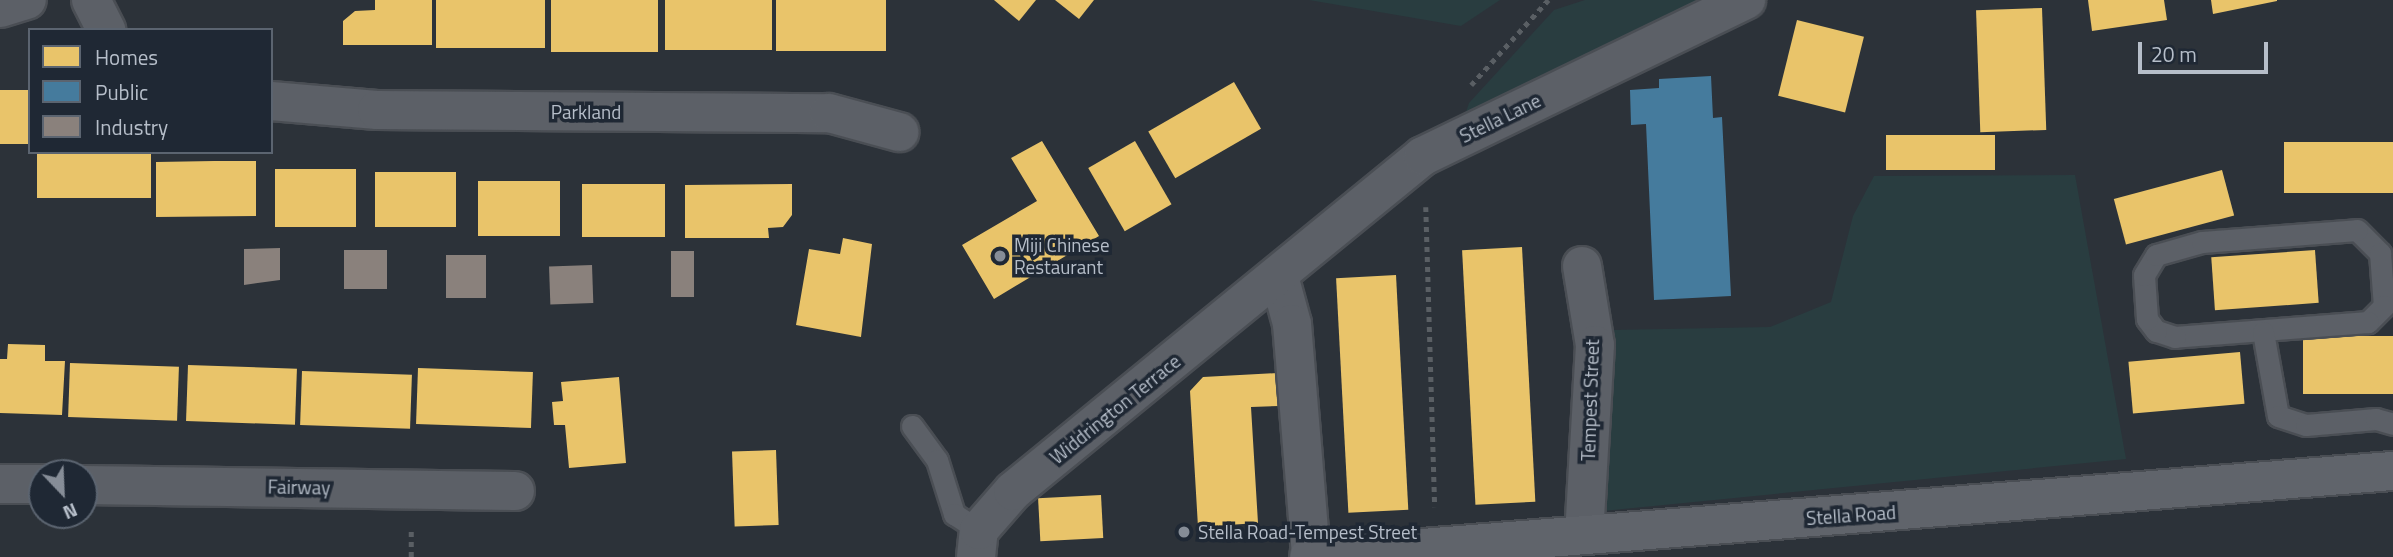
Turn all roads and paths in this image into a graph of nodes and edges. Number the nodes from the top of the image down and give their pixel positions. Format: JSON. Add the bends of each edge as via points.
{"nodes":[{"id":1,"x":27,"y":0,"type":"edge"},
{"id":2,"x":91,"y":0,"type":"edge"},
{"id":3,"x":1548,"y":0,"type":"edge"},
{"id":4,"x":1746,"y":0,"type":"edge"},
{"id":5,"x":0,"y":8,"type":"edge"},
{"id":6,"x":105,"y":28,"type":"edge"},
{"id":7,"x":1461,"y":95,"type":"dead end"},
{"id":8,"x":273,"y":101,"type":"edge"},
{"id":9,"x":899,"y":132,"type":"dead end"},
{"id":10,"x":1423,"y":156,"type":"junction"},
{"id":11,"x":1582,"y":266,"type":"dead end"},
{"id":12,"x":1279,"y":276,"type":"junction"},
{"id":13,"x":2263,"y":332,"type":"junction"},
{"id":14,"x":2393,"y":424,"type":"edge"},
{"id":15,"x":912,"y":426,"type":"dead end"},
{"id":16,"x":2393,"y":471,"type":"edge"},
{"id":17,"x":0,"y":484,"type":"edge"},
{"id":18,"x":28,"y":484,"type":"edge"},
{"id":19,"x":98,"y":485,"type":"edge"},
{"id":20,"x":515,"y":491,"type":"dead end"},
{"id":21,"x":1584,"y":535,"type":"junction"},
{"id":22,"x":977,"y":543,"type":"edge"},
{"id":23,"x":411,"y":545,"type":"dead end"},
{"id":24,"x":1436,"y":546,"type":"junction"},
{"id":25,"x":411,"y":557,"type":"edge"},
{"id":26,"x":1310,"y":557,"type":"edge"}],
"edges":[{"from":1,"to":5,"type":"street"},
{"from":2,"to":6,"type":"street"},
{"from":3,"to":7,"type":"path"},
{"from":4,"to":10,"type":"street","name":"Stella Lane"},
{"from":8,"to":9,"type":"street","name":"Parkland","via":[[377,110],[829,113]]},
{"from":10,"to":12,"type":"street","name":"Stella Lane"},
{"from":10,"to":24,"type":"path"},
{"from":11,"to":21,"type":"street","name":"Tempest Street","via":[[1595,345]]},
{"from":12,"to":22,"type":"street","name":"Widdrington Terrace","via":[[1013,491]]},
{"from":12,"to":26,"type":"street","via":[[1292,324]]},
{"from":13,"to":13,"type":"lane","via":[[2378,317],[2384,306],[2374,240],[2357,230],[2202,242],[2149,262],[2147,319],[2156,331],[2175,337]]},
{"from":13,"to":14,"type":"lane","via":[[2278,416],[2306,425],[2376,419]]},
{"from":15,"to":22,"type":"lane","via":[[937,460],[954,514]]},
{"from":16,"to":21,"type":"main road","name":"Stella Road"},
{"from":17,"to":18,"type":"street"},
{"from":19,"to":20,"type":"street","name":"Fairway"},
{"from":21,"to":24,"type":"main road","name":"Stella Road"},
{"from":23,"to":25,"type":"path"},
{"from":24,"to":26,"type":"main road","name":"Stella Road"}]}
